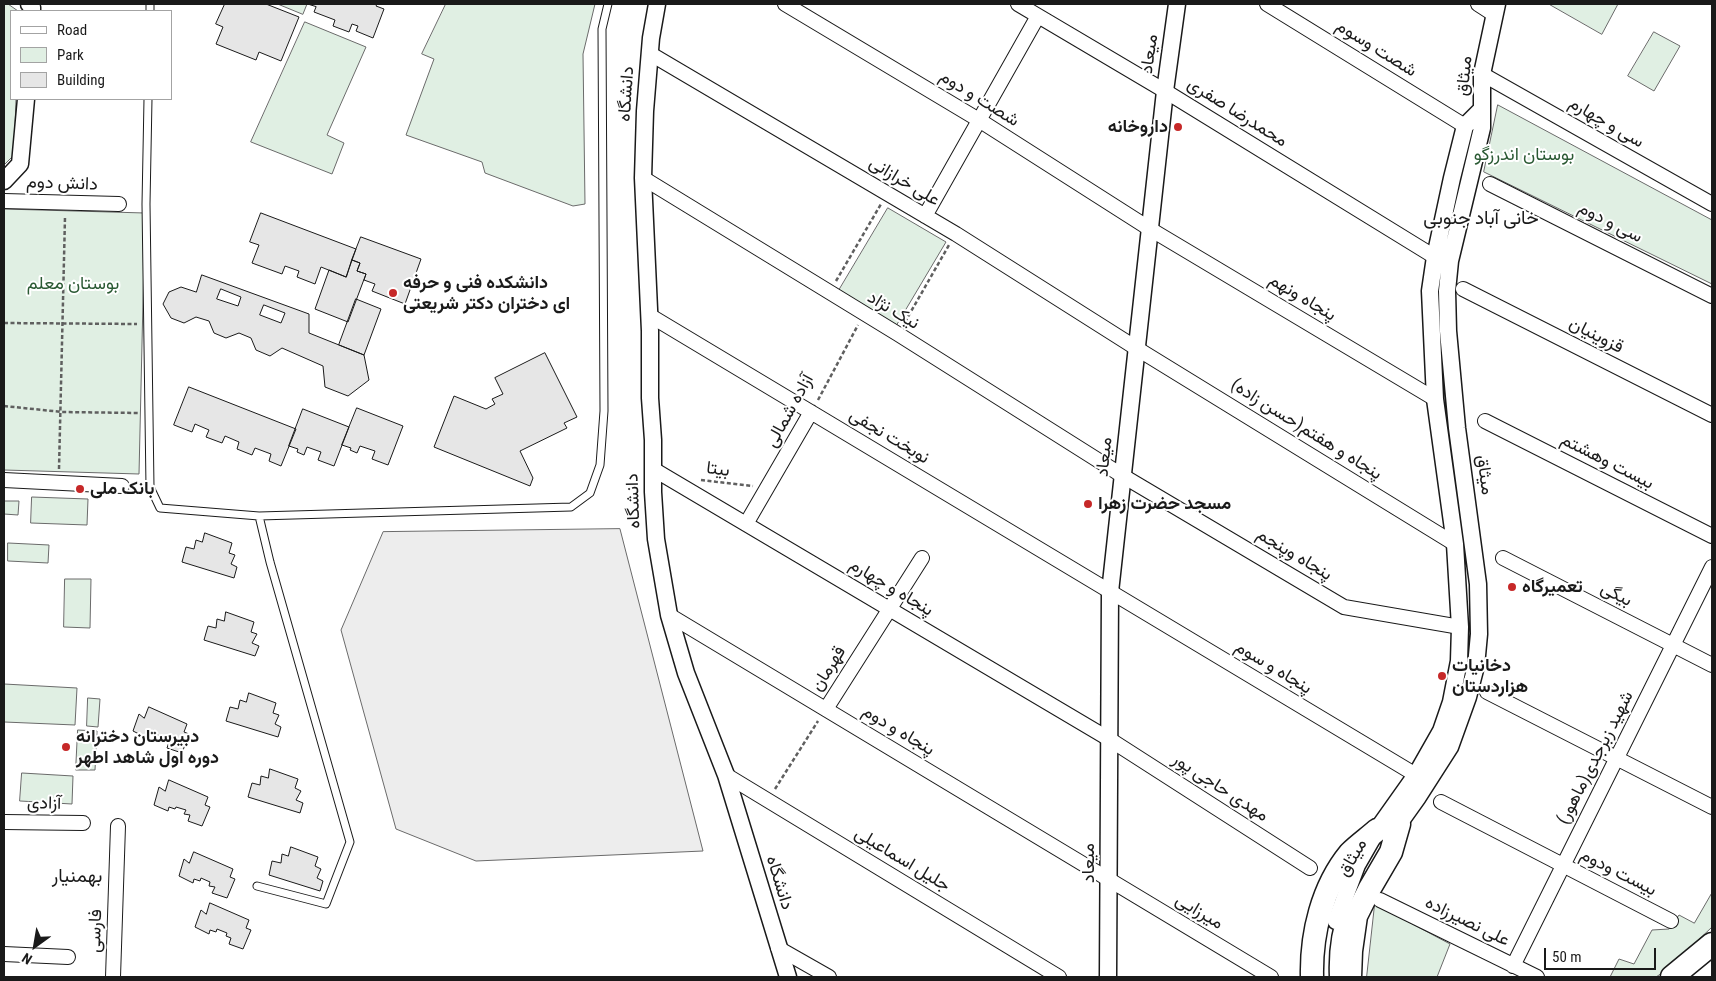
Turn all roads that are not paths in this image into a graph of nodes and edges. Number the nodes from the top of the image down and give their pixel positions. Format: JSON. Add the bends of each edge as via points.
{"nodes":[{"id":1,"x":608,"y":4,"type":"edge"},
{"id":2,"x":657,"y":4,"type":"edge"},
{"id":3,"x":785,"y":4,"type":"edge"},
{"id":4,"x":1018,"y":4,"type":"edge"},
{"id":5,"x":1177,"y":4,"type":"edge"},
{"id":6,"x":1266,"y":4,"type":"edge"},
{"id":7,"x":1478,"y":4,"type":"edge"},
{"id":8,"x":1496,"y":9,"type":"edge"},
{"id":9,"x":1038,"y":16,"type":"junction"},
{"id":10,"x":649,"y":53,"type":"junction"},
{"id":11,"x":1482,"y":74,"type":"junction"},
{"id":12,"x":1165,"y":91,"type":"junction"},
{"id":13,"x":26,"y":100,"type":"edge"},
{"id":14,"x":148,"y":100,"type":"edge"},
{"id":15,"x":1482,"y":109,"type":"junction"},
{"id":16,"x":979,"y":120,"type":"junction"},
{"id":17,"x":1465,"y":126,"type":"junction"},
{"id":18,"x":643,"y":178,"type":"junction"},
{"id":19,"x":4,"y":181,"type":"edge"},
{"id":20,"x":1490,"y":184,"type":"dead end"},
{"id":21,"x":4,"y":201,"type":"edge"},
{"id":22,"x":119,"y":204,"type":"dead end"},
{"id":23,"x":1712,"y":204,"type":"edge"},
{"id":24,"x":925,"y":216,"type":"junction"},
{"id":25,"x":1150,"y":229,"type":"junction"},
{"id":26,"x":1442,"y":259,"type":"junction"},
{"id":27,"x":1463,"y":289,"type":"dead end"},
{"id":28,"x":1712,"y":296,"type":"edge"},
{"id":29,"x":649,"y":314,"type":"junction"},
{"id":30,"x":1136,"y":348,"type":"junction"},
{"id":31,"x":1435,"y":399,"type":"junction"},
{"id":32,"x":811,"y":412,"type":"junction"},
{"id":33,"x":1712,"y":415,"type":"edge"},
{"id":34,"x":1485,"y":421,"type":"dead end"},
{"id":35,"x":653,"y":469,"type":"junction"},
{"id":36,"x":1123,"y":476,"type":"junction"},
{"id":37,"x":4,"y":480,"type":"edge"},
{"id":38,"x":122,"y":486,"type":"dead end"},
{"id":39,"x":259,"y":516,"type":"junction"},
{"id":40,"x":746,"y":524,"type":"junction"},
{"id":41,"x":1712,"y":536,"type":"edge"},
{"id":42,"x":1455,"y":544,"type":"junction"},
{"id":43,"x":922,"y":558,"type":"dead end"},
{"id":44,"x":1503,"y":558,"type":"dead end"},
{"id":45,"x":1712,"y":567,"type":"edge"},
{"id":46,"x":1110,"y":592,"type":"junction"},
{"id":47,"x":889,"y":609,"type":"junction"},
{"id":48,"x":669,"y":615,"type":"junction"},
{"id":49,"x":1460,"y":627,"type":"junction"},
{"id":50,"x":1673,"y":645,"type":"junction"},
{"id":51,"x":1712,"y":665,"type":"edge"},
{"id":52,"x":1487,"y":692,"type":"dead end"},
{"id":53,"x":826,"y":709,"type":"junction"},
{"id":54,"x":1109,"y":739,"type":"junction"},
{"id":55,"x":1617,"y":758,"type":"junction"},
{"id":56,"x":726,"y":775,"type":"junction"},
{"id":57,"x":1416,"y":775,"type":"junction"},
{"id":58,"x":1441,"y":802,"type":"dead end"},
{"id":59,"x":1712,"y":807,"type":"edge"},
{"id":60,"x":4,"y":822,"type":"edge"},
{"id":61,"x":83,"y":823,"type":"dead end"},
{"id":62,"x":1399,"y":824,"type":"junction"},
{"id":63,"x":118,"y":826,"type":"dead end"},
{"id":64,"x":1377,"y":830,"type":"junction"},
{"id":65,"x":1563,"y":866,"type":"junction"},
{"id":66,"x":1310,"y":868,"type":"dead end"},
{"id":67,"x":1108,"y":878,"type":"junction"},
{"id":68,"x":257,"y":886,"type":"dead end"},
{"id":69,"x":1380,"y":900,"type":"dead end"},
{"id":70,"x":1670,"y":921,"type":"dead end"},
{"id":71,"x":1339,"y":924,"type":"junction"},
{"id":72,"x":1712,"y":944,"type":"edge"},
{"id":73,"x":778,"y":948,"type":"junction"},
{"id":74,"x":4,"y":954,"type":"edge"},
{"id":75,"x":68,"y":957,"type":"dead end"},
{"id":76,"x":1513,"y":966,"type":"junction"},
{"id":77,"x":114,"y":977,"type":"edge"},
{"id":78,"x":788,"y":977,"type":"edge"},
{"id":79,"x":829,"y":977,"type":"edge"},
{"id":80,"x":1059,"y":977,"type":"edge"},
{"id":81,"x":1108,"y":977,"type":"edge"},
{"id":82,"x":1271,"y":977,"type":"edge"},
{"id":83,"x":1312,"y":977,"type":"edge"},
{"id":84,"x":1329,"y":977,"type":"edge"},
{"id":85,"x":1338,"y":977,"type":"edge"},
{"id":86,"x":1350,"y":977,"type":"edge"},
{"id":87,"x":1537,"y":977,"type":"edge"},
{"id":88,"x":1672,"y":977,"type":"edge"}],
"edges":[{"from":1,"to":39,"type":"lane","via":[[602,30],[604,411],[600,465],[590,493],[571,506]]},
{"from":2,"to":10,"type":"street","name":"دانشگاه"},
{"from":3,"to":16,"type":"street","name":"شصت و دوم"},
{"from":4,"to":9,"type":"street","name":"محمدرضا صفری"},
{"from":5,"to":12,"type":"street","name":"میعاد"},
{"from":6,"to":17,"type":"street","name":"شصت وسوم"},
{"from":7,"to":8,"type":"street"},
{"from":8,"to":11,"type":"street","name":"میثاق"},
{"from":9,"to":12,"type":"street","name":"محمدرضا صفری"},
{"from":9,"to":16,"type":"street"},
{"from":10,"to":18,"type":"street","name":"دانشگاه"},
{"from":10,"to":24,"type":"street","name":"علی خرازانی"},
{"from":11,"to":15,"type":"street","name":"میثاق"},
{"from":11,"to":23,"type":"street","name":"سی و چهارم"},
{"from":12,"to":25,"type":"street","name":"میعاد"},
{"from":12,"to":26,"type":"street","name":"محمدرضا صفری"},
{"from":13,"to":19,"type":"street","via":[[20,164]]},
{"from":14,"to":39,"type":"lane","via":[[146,204],[150,487],[160,508]]},
{"from":15,"to":17,"type":"street"},
{"from":15,"to":26,"type":"street","name":"میثاق","via":[[1482,128]]},
{"from":16,"to":24,"type":"street"},
{"from":16,"to":25,"type":"street","name":"شصت و دوم"},
{"from":17,"to":26,"type":"street","name":"میثاق","via":[[1452,178]]},
{"from":18,"to":29,"type":"street","name":"دانشگاه"},
{"from":18,"to":36,"type":"street","name":"نیک نژاد"},
{"from":20,"to":28,"type":"street","name":"سی و دوم"},
{"from":21,"to":22,"type":"street","name":"دانش دوم"},
{"from":24,"to":30,"type":"street","name":"علی خرازانی"},
{"from":25,"to":30,"type":"street","name":"میعاد"},
{"from":25,"to":31,"type":"street","name":"پنجاه ونهم"},
{"from":26,"to":31,"type":"street","name":"میثاق","via":[[1430,290]]},
{"from":26,"to":62,"type":"street","name":"میثاق","via":[[1448,291],[1448,331],[1457,428],[1478,584],[1479,634],[1476,666],[1450,747]]},
{"from":27,"to":33,"type":"street","name":"قزوینیان"},
{"from":29,"to":32,"type":"street","name":"نوبخت نجفی"},
{"from":29,"to":35,"type":"street","name":"دانشگاه"},
{"from":30,"to":36,"type":"street","name":"میعاد"},
{"from":30,"to":42,"type":"street","name":"(حسن زاده)پنجاه و هفتم"},
{"from":31,"to":42,"type":"street","name":"میثاق"},
{"from":32,"to":40,"type":"street","name":"آزاده شمالی"},
{"from":32,"to":46,"type":"street","name":"نوبخت نجفی"},
{"from":34,"to":41,"type":"street","name":"بیست وهشتم"},
{"from":35,"to":40,"type":"street","name":"پنجاه و چهارم"},
{"from":35,"to":48,"type":"street","name":"دانشگاه","via":[[656,539]]},
{"from":36,"to":46,"type":"street","name":"میعاد"},
{"from":36,"to":49,"type":"street","name":"پنجاه وپنجم","via":[[1344,607]]},
{"from":37,"to":38,"type":"street"},
{"from":39,"to":68,"type":"lane","via":[[350,842],[326,904]]},
{"from":40,"to":47,"type":"street","name":"پنجاه و چهارم"},
{"from":42,"to":49,"type":"street","name":"میثاق"},
{"from":43,"to":47,"type":"street","name":"قهرمان"},
{"from":44,"to":50,"type":"street","name":"بیگی"},
{"from":45,"to":50,"type":"street","name":"شهید زبرجدی(ماهور)"},
{"from":46,"to":54,"type":"street","name":"میعاد"},
{"from":46,"to":57,"type":"street","name":"پنجاه و سوم"},
{"from":47,"to":53,"type":"street","name":"قهرمان"},
{"from":47,"to":54,"type":"street","name":"پنجاه و چهارم"},
{"from":48,"to":53,"type":"street","name":"پنجاه و دوم"},
{"from":48,"to":56,"type":"street","name":"دانشگاه","via":[[686,673]]},
{"from":49,"to":57,"type":"street","name":"میثاق","via":[[1451,702],[1441,731]]},
{"from":50,"to":51,"type":"street","name":"بیگی"},
{"from":50,"to":55,"type":"street","name":"شهید زبرجدی(ماهور)"},
{"from":52,"to":55,"type":"street"},
{"from":53,"to":67,"type":"street","name":"پنجاه و دوم"},
{"from":54,"to":66,"type":"street","name":"مهدی حاجی پور"},
{"from":54,"to":67,"type":"street","name":"میعاد"},
{"from":55,"to":59,"type":"street"},
{"from":55,"to":65,"type":"street","name":"شهید زبرجدی(ماهور)"},
{"from":56,"to":73,"type":"street","name":"دانشگاه"},
{"from":56,"to":80,"type":"street","name":"جلیل اسماعیلی"},
{"from":57,"to":64,"type":"street","name":"میثاق"},
{"from":58,"to":65,"type":"street","name":"بیست ودوم"},
{"from":60,"to":61,"type":"street","name":"آزادی"},
{"from":62,"to":71,"type":"street","name":"میثاق","via":[[1382,847]]},
{"from":62,"to":86,"type":"highway","via":[[1391,852],[1356,916]]},
{"from":63,"to":77,"type":"street","name":"فارسی"},
{"from":64,"to":71,"type":"street","name":"میثاق","via":[[1357,865]]},
{"from":64,"to":83,"type":"highway","via":[[1351,853],[1332,881],[1317,921],[1311,958]]},
{"from":65,"to":70,"type":"street","name":"بیست ودوم"},
{"from":65,"to":76,"type":"street","name":"شهید زبرجدی(ماهور)"},
{"from":67,"to":81,"type":"street","name":"میعاد"},
{"from":67,"to":82,"type":"street","name":"میرزایی"},
{"from":69,"to":76,"type":"street","name":"علی نصیرزاده"},
{"from":71,"to":84,"type":"street","via":[[1329,959]]},
{"from":71,"to":85,"type":"street"},
{"from":72,"to":88,"type":"highway"},
{"from":73,"to":78,"type":"street","name":"دانشگاه"},
{"from":73,"to":79,"type":"street"},
{"from":74,"to":75,"type":"street"},
{"from":76,"to":87,"type":"street","name":"علی نصیرزاده"}]}
